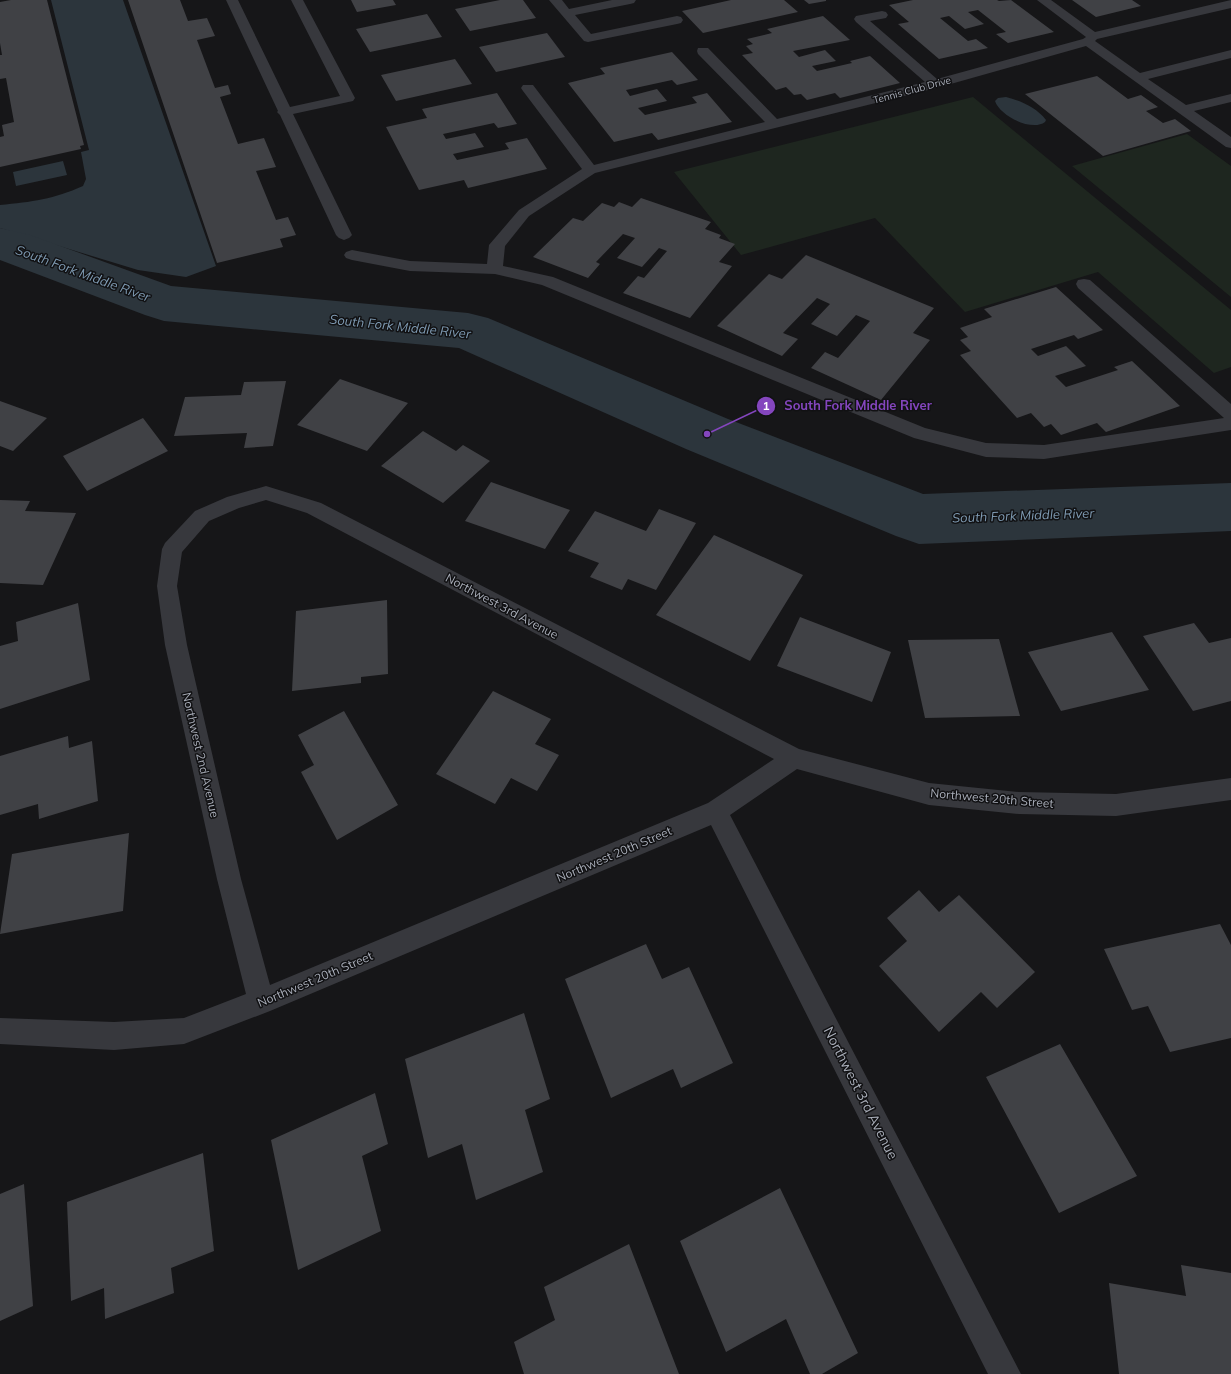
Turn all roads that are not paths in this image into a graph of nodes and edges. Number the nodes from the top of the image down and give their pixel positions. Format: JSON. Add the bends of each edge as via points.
{"nodes":[{"id":1,"x":232,"y":0,"type":"edge"},
{"id":2,"x":297,"y":0,"type":"edge"},
{"id":3,"x":555,"y":0,"type":"edge"},
{"id":4,"x":630,"y":0,"type":"edge"},
{"id":5,"x":1043,"y":0,"type":"edge"},
{"id":6,"x":1231,"y":4,"type":"edge"},
{"id":7,"x":566,"y":13,"type":"junction"},
{"id":8,"x":882,"y":15,"type":"dead end"},
{"id":9,"x":677,"y":20,"type":"dead end"},
{"id":10,"x":1091,"y":39,"type":"junction"},
{"id":11,"x":703,"y":51,"type":"dead end"},
{"id":12,"x":1231,"y":54,"type":"edge"},
{"id":13,"x":1138,"y":77,"type":"junction"},
{"id":14,"x":935,"y":84,"type":"junction"},
{"id":15,"x":528,"y":88,"type":"dead end"},
{"id":16,"x":1231,"y":98,"type":"edge"},
{"id":17,"x":1184,"y":110,"type":"junction"},
{"id":18,"x":284,"y":112,"type":"junction"},
{"id":19,"x":775,"y":125,"type":"junction"},
{"id":20,"x":1231,"y":144,"type":"edge"},
{"id":21,"x":590,"y":170,"type":"junction"},
{"id":22,"x":344,"y":235,"type":"dead end"},
{"id":23,"x":352,"y":255,"type":"dead end"},
{"id":24,"x":495,"y":269,"type":"junction"},
{"id":25,"x":1084,"y":284,"type":"dead end"},
{"id":26,"x":1231,"y":414,"type":"edge"},
{"id":27,"x":1231,"y":423,"type":"edge"},
{"id":28,"x":202,"y":516,"type":"joint"},
{"id":29,"x":794,"y":758,"type":"junction"},
{"id":30,"x":1231,"y":789,"type":"edge"},
{"id":31,"x":716,"y":812,"type":"junction"},
{"id":32,"x":261,"y":1002,"type":"junction"},
{"id":33,"x":0,"y":1031,"type":"edge"},
{"id":34,"x":1005,"y":1374,"type":"edge"}],
"edges":[{"from":1,"to":18,"type":"street"},
{"from":2,"to":18,"type":"street","via":[[348,98]]},
{"from":3,"to":7,"type":"street"},
{"from":4,"to":7,"type":"street"},
{"from":5,"to":10,"type":"street"},
{"from":6,"to":10,"type":"street","name":"Tennis Club Drive"},
{"from":7,"to":9,"type":"street","via":[[588,38]]},
{"from":8,"to":14,"type":"street","via":[[860,19]]},
{"from":10,"to":13,"type":"street"},
{"from":10,"to":14,"type":"street","name":"Tennis Club Drive"},
{"from":11,"to":19,"type":"street"},
{"from":12,"to":13,"type":"street"},
{"from":13,"to":17,"type":"street"},
{"from":14,"to":19,"type":"street","name":"Tennis Club Drive"},
{"from":15,"to":21,"type":"street"},
{"from":16,"to":17,"type":"street"},
{"from":17,"to":20,"type":"street"},
{"from":18,"to":22,"type":"street"},
{"from":19,"to":21,"type":"street","name":"Tennis Club Drive"},
{"from":21,"to":24,"type":"street","name":"Tennis Club Drive","via":[[524,213],[497,245]]},
{"from":23,"to":24,"type":"street","via":[[410,266]]},
{"from":24,"to":27,"type":"street","via":[[547,281],[920,433],[986,450],[1044,452]]},
{"from":25,"to":26,"type":"street"},
{"from":28,"to":29,"type":"street","name":"Northwest 3rd Avenue","via":[[234,502],[266,493],[314,508]]},
{"from":28,"to":32,"type":"street","name":"Northwest 2nd Avenue","via":[[172,549],[167,586],[180,660],[229,879]]},
{"from":29,"to":30,"type":"street","name":"Northwest 20th Street","via":[[929,794],[1019,803],[1116,805]]},
{"from":29,"to":31,"type":"street","name":"Northwest 20th Street"},
{"from":31,"to":32,"type":"street","name":"Northwest 20th Street"},
{"from":31,"to":34,"type":"street","name":"Northwest 3rd Avenue"},
{"from":32,"to":33,"type":"street","name":"Northwest 20th Street","via":[[184,1031],[114,1036]]}]}
